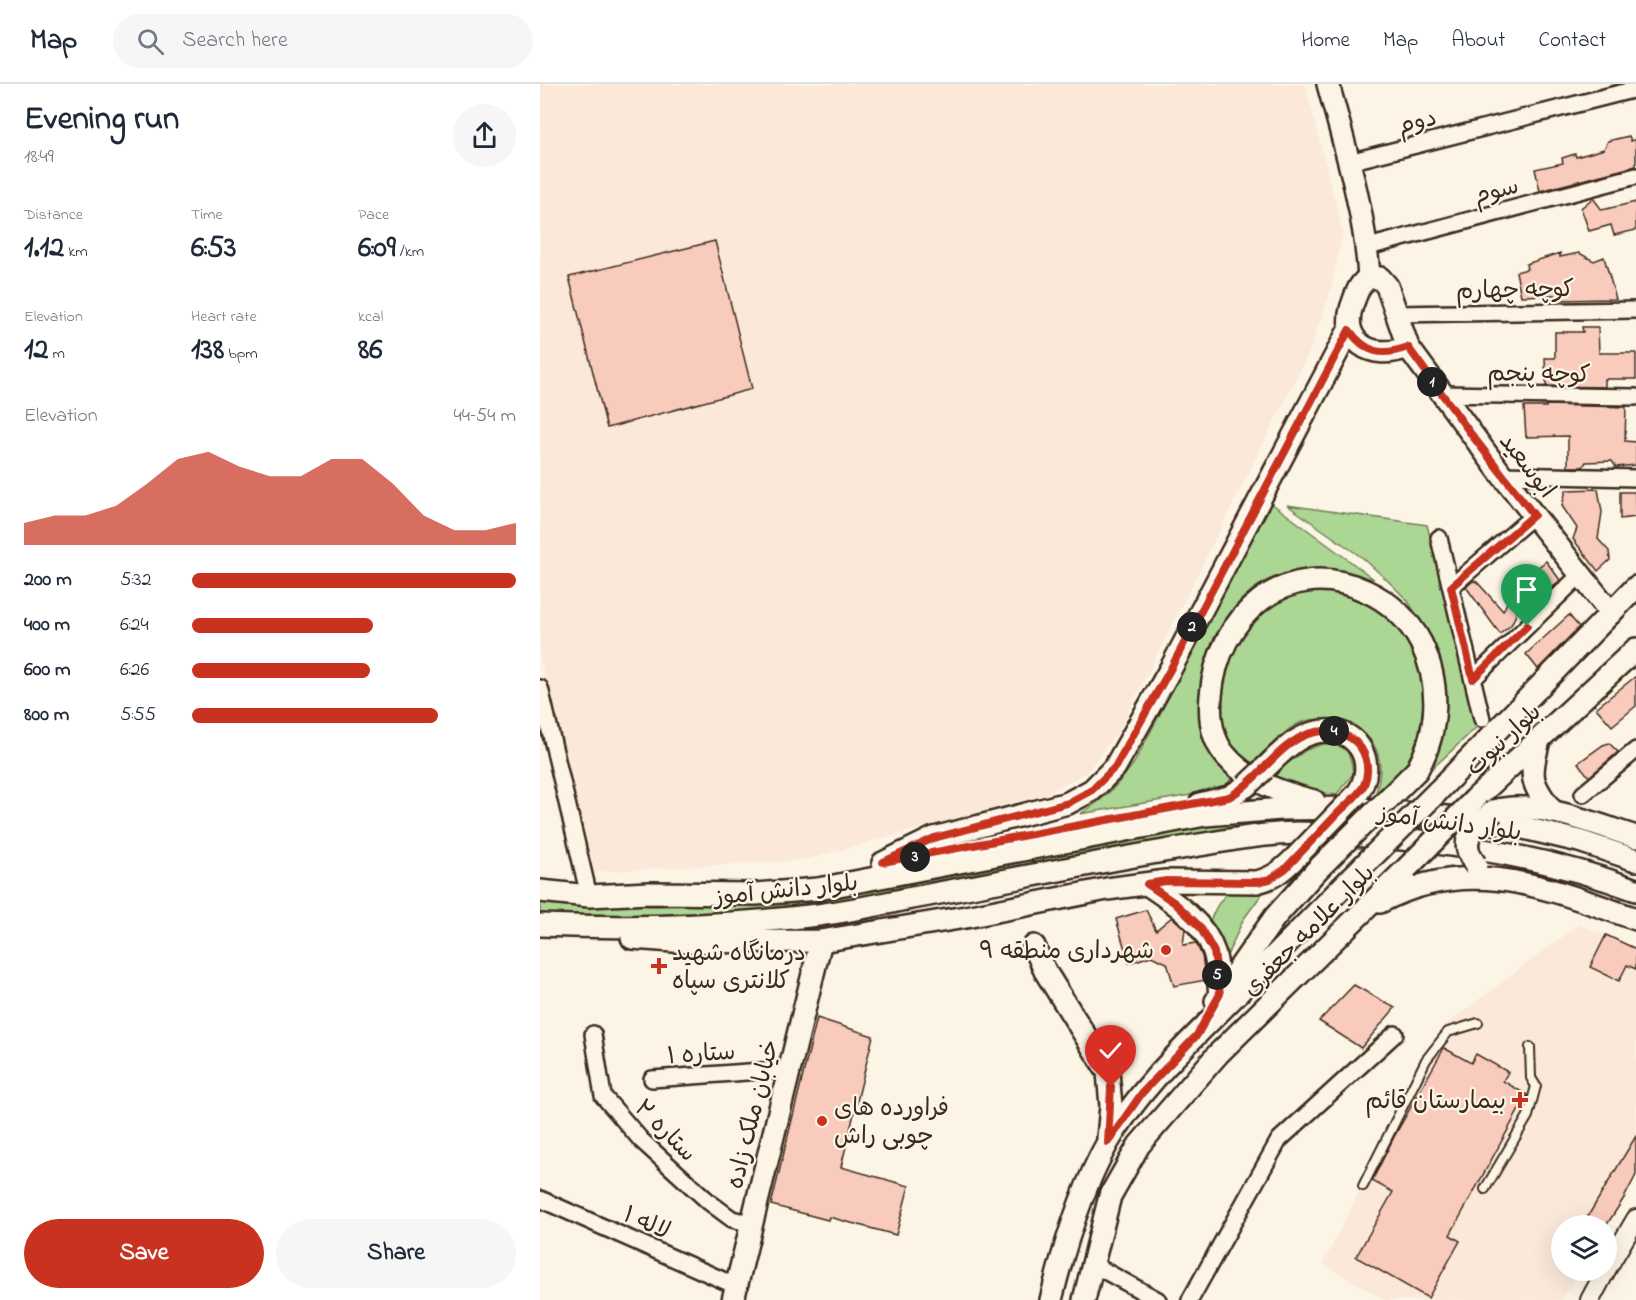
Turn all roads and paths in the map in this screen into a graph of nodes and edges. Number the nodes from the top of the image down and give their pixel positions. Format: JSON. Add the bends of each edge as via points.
{"nodes":[{"id":1,"x":1328,"y":84,"type":"edge"},
{"id":2,"x":1636,"y":89,"type":"edge"},
{"id":3,"x":1349,"y":162,"type":"junction"},
{"id":4,"x":1636,"y":176,"type":"edge"},
{"id":5,"x":1368,"y":248,"type":"junction"},
{"id":6,"x":1370,"y":277,"type":"junction"},
{"id":7,"x":1636,"y":310,"type":"edge"},
{"id":8,"x":1396,"y":314,"type":"junction"},
{"id":9,"x":1349,"y":330,"type":"junction"},
{"id":10,"x":1408,"y":347,"type":"junction"},
{"id":11,"x":1441,"y":394,"type":"junction"},
{"id":12,"x":1636,"y":397,"type":"edge"},
{"id":13,"x":1502,"y":475,"type":"junction"},
{"id":14,"x":1636,"y":478,"type":"edge"},
{"id":15,"x":1534,"y":515,"type":"junction"},
{"id":16,"x":1439,"y":538,"type":"dead end"},
{"id":17,"x":1581,"y":574,"type":"junction"},
{"id":18,"x":1451,"y":587,"type":"junction"},
{"id":19,"x":1636,"y":587,"type":"edge"},
{"id":20,"x":1611,"y":613,"type":"junction"},
{"id":21,"x":1636,"y":649,"type":"edge"},
{"id":22,"x":1473,"y":679,"type":"junction"},
{"id":23,"x":540,"y":688,"type":"edge"},
{"id":24,"x":543,"y":712,"type":"edge"},
{"id":25,"x":1482,"y":719,"type":"dead end"},
{"id":26,"x":1539,"y":740,"type":"junction"},
{"id":27,"x":1636,"y":750,"type":"edge"},
{"id":28,"x":1438,"y":791,"type":"joint"},
{"id":29,"x":1583,"y":794,"type":"dead end"},
{"id":30,"x":1354,"y":801,"type":"junction"},
{"id":31,"x":1553,"y":812,"type":"junction"},
{"id":32,"x":1636,"y":837,"type":"edge"},
{"id":33,"x":1636,"y":860,"type":"edge"},
{"id":34,"x":883,"y":862,"type":"junction"},
{"id":35,"x":1407,"y":868,"type":"joint"},
{"id":36,"x":1499,"y":879,"type":"junction"},
{"id":37,"x":1147,"y":884,"type":"junction"},
{"id":38,"x":1636,"y":890,"type":"edge"},
{"id":39,"x":540,"y":891,"type":"edge"},
{"id":40,"x":648,"y":893,"type":"junction"},
{"id":41,"x":589,"y":896,"type":"junction"},
{"id":42,"x":1366,"y":910,"type":"junction"},
{"id":43,"x":1636,"y":919,"type":"edge"},
{"id":44,"x":540,"y":925,"type":"edge"},
{"id":45,"x":582,"y":926,"type":"junction"},
{"id":46,"x":821,"y":941,"type":"junction"},
{"id":47,"x":1034,"y":946,"type":"dead end"},
{"id":48,"x":1220,"y":994,"type":"junction"},
{"id":49,"x":1478,"y":1023,"type":"dead end"},
{"id":50,"x":1395,"y":1034,"type":"dead end"},
{"id":51,"x":593,"y":1035,"type":"dead end"},
{"id":52,"x":1197,"y":1035,"type":"junction"},
{"id":53,"x":1530,"y":1047,"type":"dead end"},
{"id":54,"x":789,"y":1069,"type":"junction"},
{"id":55,"x":652,"y":1079,"type":"dead end"},
{"id":56,"x":1108,"y":1142,"type":"junction"},
{"id":57,"x":1363,"y":1186,"type":"dead end"},
{"id":58,"x":1485,"y":1190,"type":"dead end"},
{"id":59,"x":540,"y":1199,"type":"edge"},
{"id":60,"x":1636,"y":1219,"type":"edge"},
{"id":61,"x":752,"y":1224,"type":"junction"},
{"id":62,"x":1630,"y":1239,"type":"edge"},
{"id":63,"x":1617,"y":1256,"type":"edge"},
{"id":64,"x":1092,"y":1263,"type":"junction"},
{"id":65,"x":1600,"y":1281,"type":"edge"},
{"id":66,"x":735,"y":1293,"type":"edge"},
{"id":67,"x":1051,"y":1300,"type":"edge"},
{"id":68,"x":1084,"y":1300,"type":"edge"},
{"id":69,"x":1158,"y":1300,"type":"edge"},
{"id":70,"x":1190,"y":1300,"type":"edge"},
{"id":71,"x":1590,"y":1300,"type":"edge"}],
"edges":[{"from":1,"to":3,"type":"main road"},
{"from":2,"to":3,"type":"street","name":"دوم"},
{"from":3,"to":5,"type":"main road"},
{"from":4,"to":5,"type":"street","name":"سوم"},
{"from":5,"to":6,"type":"main road"},
{"from":6,"to":8,"type":"main road","name":"ابوسعید","via":[[1380,278],[1387,286]]},
{"from":6,"to":9,"type":"main road","via":[[1360,284],[1350,310]]},
{"from":7,"to":8,"type":"street","name":"کوچه چهارم"},
{"from":8,"to":10,"type":"main road","name":"ابوسعید"},
{"from":9,"to":10,"type":"main road","via":[[1357,341],[1380,353]]},
{"from":9,"to":34,"type":"main road","via":[[1115,767],[1092,790],[1068,803],[934,838]]},
{"from":10,"to":11,"type":"main road","name":"ابوسعید"},
{"from":11,"to":12,"type":"street","name":"کوچه پنجم"},
{"from":11,"to":13,"type":"main road","name":"ابوسعید"},
{"from":13,"to":14,"type":"street"},
{"from":13,"to":15,"type":"main road","name":"ابوسعید"},
{"from":15,"to":17,"type":"main road","name":"ابوسعید"},
{"from":15,"to":18,"type":"street"},
{"from":16,"to":18,"type":"street"},
{"from":17,"to":20,"type":"main road","name":"ابوسعید"},
{"from":17,"to":22,"type":"street"},
{"from":18,"to":22,"type":"street"},
{"from":19,"to":20,"type":"main road","name":"بلوار نبوت"},
{"from":20,"to":28,"type":"main road","name":"بلوار نبوت"},
{"from":21,"to":26,"type":"main road","name":"بلوار نبوت"},
{"from":22,"to":25,"type":"street"},
{"from":23,"to":24,"type":"street"},
{"from":24,"to":41,"type":"street"},
{"from":26,"to":31,"type":"main road","via":[[1533,780]]},
{"from":26,"to":35,"type":"main road","name":"بلوار نبوت","bridge":true},
{"from":27,"to":29,"type":"street"},
{"from":28,"to":52,"type":"main road","name":"بلوار علامه جعفری","bridge":true},
{"from":30,"to":33,"type":"main road","name":"بلوار دانش آموز","via":[[1524,828]]},
{"from":30,"to":34,"type":"main road","bridge":true,"via":[[1364,785],[1365,758],[1357,744],[1341,734],[1316,732],[1300,737],[1246,786],[1222,799]]},
{"from":30,"to":37,"type":"main road","bridge":true,"via":[[1270,879]]},
{"from":30,"to":40,"type":"main road","name":"بلوار دانش آموز","via":[[1205,815],[818,890]]},
{"from":30,"to":48,"type":"main road","bridge":true,"via":[[1312,800],[1266,785],[1234,765],[1215,738],[1210,708],[1217,660],[1243,615],[1275,590],[1313,581],[1337,582],[1379,597],[1398,612],[1414,631],[1428,658],[1435,720],[1431,740],[1417,770],[1275,917]]},
{"from":31,"to":32,"type":"main road"},
{"from":31,"to":36,"type":"main road","bridge":true,"via":[[1518,807],[1494,811],[1476,826],[1467,840],[1468,854],[1476,865]]},
{"from":34,"to":40,"type":"main road","via":[[827,874]]},
{"from":35,"to":42,"type":"main road","name":"بلوار علامه جعفری"},
{"from":36,"to":42,"type":"main road","via":[[1435,881],[1399,892]]},
{"from":36,"to":43,"type":"main road","via":[[1570,896]]},
{"from":37,"to":46,"type":"main road"},
{"from":37,"to":48,"type":"main road","via":[[1200,927],[1214,952]]},
{"from":38,"to":45,"type":"main road","name":"بلوار دانش آموز","via":[[1524,857],[1449,844],[1296,834],[1234,839],[1069,867],[819,915],[688,925]]},
{"from":39,"to":41,"type":"main road"},
{"from":40,"to":41,"type":"main road"},
{"from":42,"to":64,"type":"main road","name":"بلوار علامه جعفری","via":[[1218,1054],[1139,1145],[1110,1196]]},
{"from":44,"to":45,"type":"main road","name":"بلوار دانش آموز"},
{"from":45,"to":46,"type":"main road","via":[[637,939]]},
{"from":46,"to":54,"type":"main road","name":"خیابان ملک زاده"},
{"from":47,"to":56,"type":"main road","via":[[1108,1072]]},
{"from":48,"to":52,"type":"main road"},
{"from":49,"to":57,"type":"lane","via":[[1448,1032],[1426,1060]]},
{"from":50,"to":70,"type":"street","via":[[1279,1140]]},
{"from":51,"to":61,"type":"street","name":"ستاره ۲","via":[[603,1096],[641,1140],[709,1202],[732,1219]]},
{"from":52,"to":56,"type":"main road","name":"بلوار علامه جعفری","via":[[1142,1093]]},
{"from":53,"to":58,"type":"lane","via":[[1531,1078],[1536,1086],[1528,1116]]},
{"from":54,"to":55,"type":"street","name":"ستاره ۱"},
{"from":54,"to":61,"type":"main road","name":"خیابان ملک زاده"},
{"from":56,"to":67,"type":"main road","name":"بلوار علامه جعفری","via":[[1085,1188]]},
{"from":59,"to":66,"type":"street","name":"لاله ۱"},
{"from":60,"to":62,"type":"street"},
{"from":61,"to":66,"type":"main road","name":"خیابان ملک زاده"},
{"from":62,"to":63,"type":"street"},
{"from":64,"to":68,"type":"main road","name":"بلوار علامه جعفری"},
{"from":64,"to":69,"type":"street"},
{"from":65,"to":71,"type":"street"}]}
